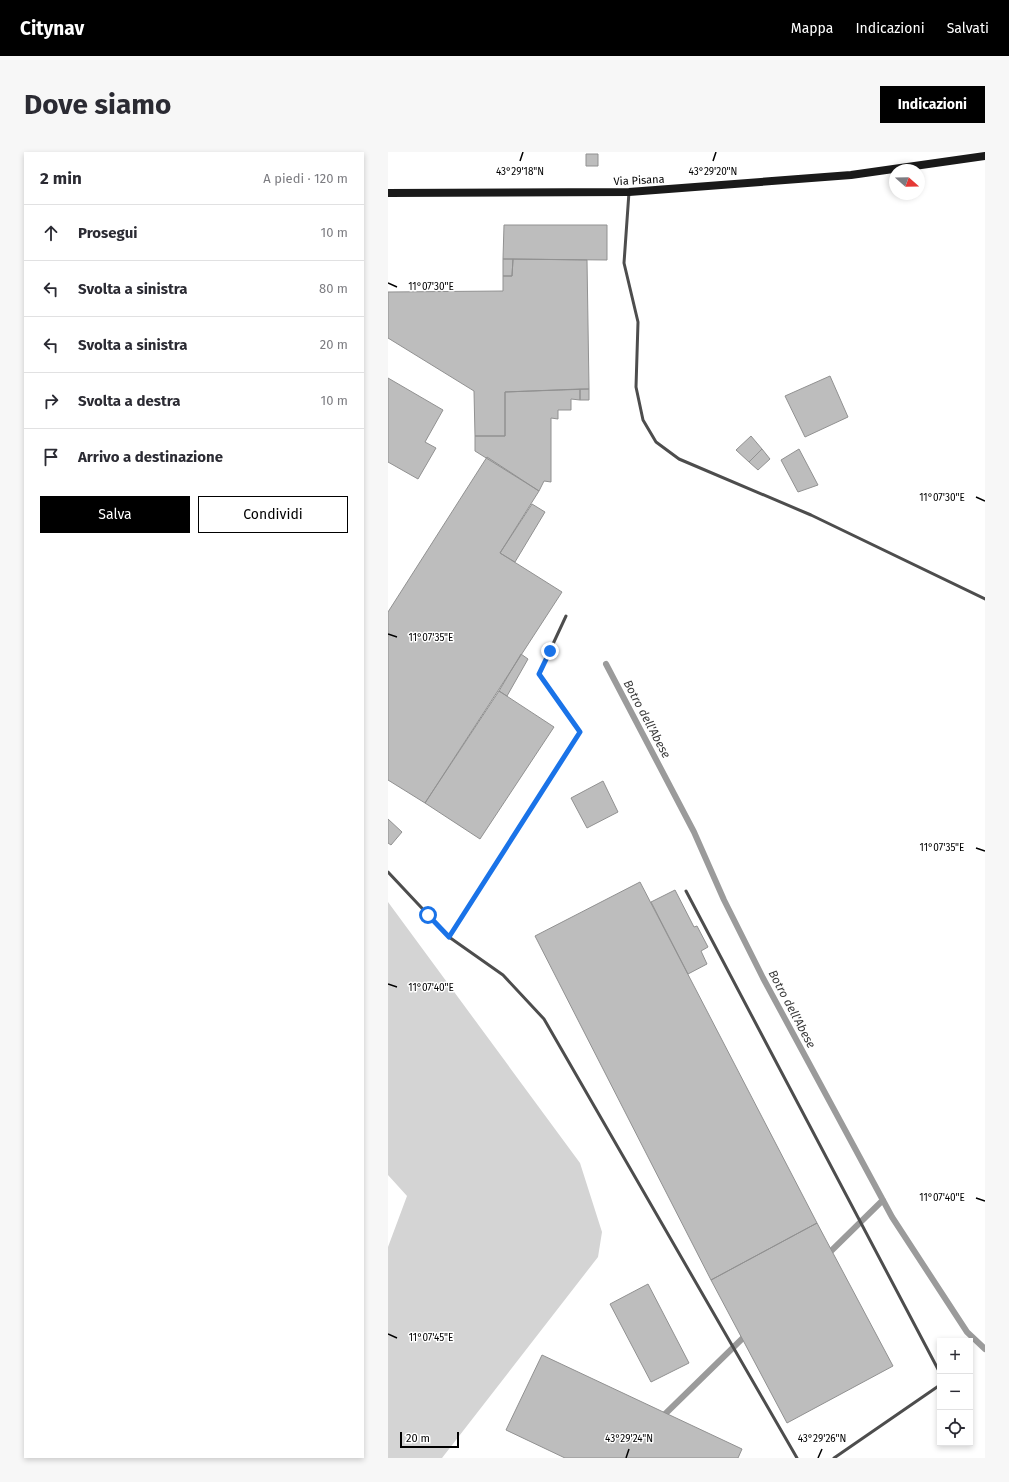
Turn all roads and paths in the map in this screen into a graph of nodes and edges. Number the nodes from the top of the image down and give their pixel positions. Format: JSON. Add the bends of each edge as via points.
{"nodes":[{"id":1,"x":985,"y":156,"type":"edge"},
{"id":2,"x":388,"y":192,"type":"edge"},
{"id":3,"x":629,"y":192,"type":"junction"},
{"id":4,"x":985,"y":599,"type":"edge"},
{"id":5,"x":566,"y":616,"type":"dead end"},
{"id":6,"x":388,"y":872,"type":"edge"},
{"id":7,"x":686,"y":891,"type":"dead end"},
{"id":8,"x":449,"y":937,"type":"junction"},
{"id":9,"x":937,"y":1367,"type":"edge"},
{"id":10,"x":937,"y":1387,"type":"edge"},
{"id":11,"x":797,"y":1458,"type":"edge"},
{"id":12,"x":834,"y":1458,"type":"edge"}],
"edges":[{"from":1,"to":3,"type":"street","name":"Via Pisana","via":[[851,175]]},
{"from":2,"to":3,"type":"street","name":"Via Pisana"},
{"from":3,"to":4,"type":"lane","via":[[624,263],[638,322],[636,387],[643,420],[656,442],[679,459],[811,515]]},
{"from":5,"to":8,"type":"lane","via":[[539,674],[580,732]]},
{"from":6,"to":8,"type":"lane"},
{"from":7,"to":9,"type":"lane"},
{"from":8,"to":11,"type":"lane","via":[[503,975],[544,1019]]},
{"from":10,"to":12,"type":"lane"}]}
